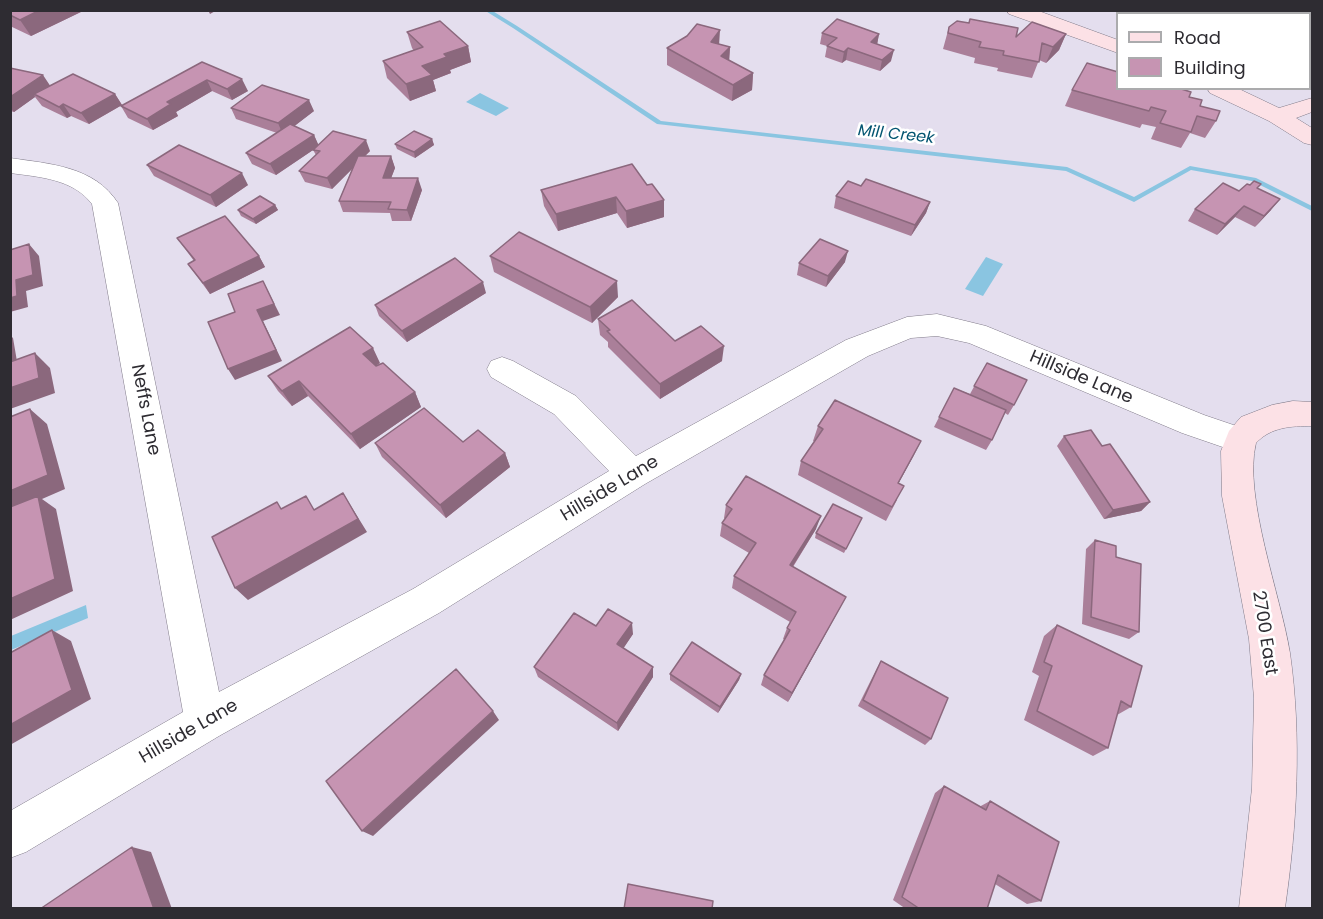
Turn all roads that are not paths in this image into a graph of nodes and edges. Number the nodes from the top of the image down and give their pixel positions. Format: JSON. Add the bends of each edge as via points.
{"nodes":[{"id":1,"x":1016,"y":10,"type":"edge"},
{"id":2,"x":1116,"y":46,"type":"edge"},
{"id":3,"x":1222,"y":90,"type":"edge"},
{"id":4,"x":1312,"y":105,"type":"edge"},
{"id":5,"x":1277,"y":116,"type":"junction"},
{"id":6,"x":1312,"y":138,"type":"edge"},
{"id":7,"x":10,"y":165,"type":"edge"},
{"id":8,"x":502,"y":369,"type":"dead end"},
{"id":9,"x":1312,"y":414,"type":"edge"},
{"id":10,"x":1240,"y":440,"type":"junction"},
{"id":11,"x":633,"y":474,"type":"junction"},
{"id":12,"x":205,"y":722,"type":"junction"},
{"id":13,"x":10,"y":836,"type":"edge"},
{"id":14,"x":1262,"y":909,"type":"edge"}],
"edges":[{"from":1,"to":2,"type":"street"},
{"from":3,"to":5,"type":"street"},
{"from":4,"to":5,"type":"street"},
{"from":5,"to":6,"type":"street"},
{"from":7,"to":12,"type":"street","name":"Neffs Lane","via":[[85,182],[105,203]]},
{"from":8,"to":11,"type":"street","via":[[564,405]]},
{"from":9,"to":10,"type":"street","via":[[1278,417],[1252,425]]},
{"from":10,"to":11,"type":"street","name":"Hillside Lane","via":[[976,334],[937,325],[907,328],[857,348]]},
{"from":10,"to":14,"type":"street","name":"2700 East","via":[[1239,501],[1266,627],[1274,706],[1272,814]]},
{"from":11,"to":12,"type":"street","name":"Hillside Lane","via":[[426,600]]},
{"from":12,"to":13,"type":"street","name":"Hillside Lane"}]}
